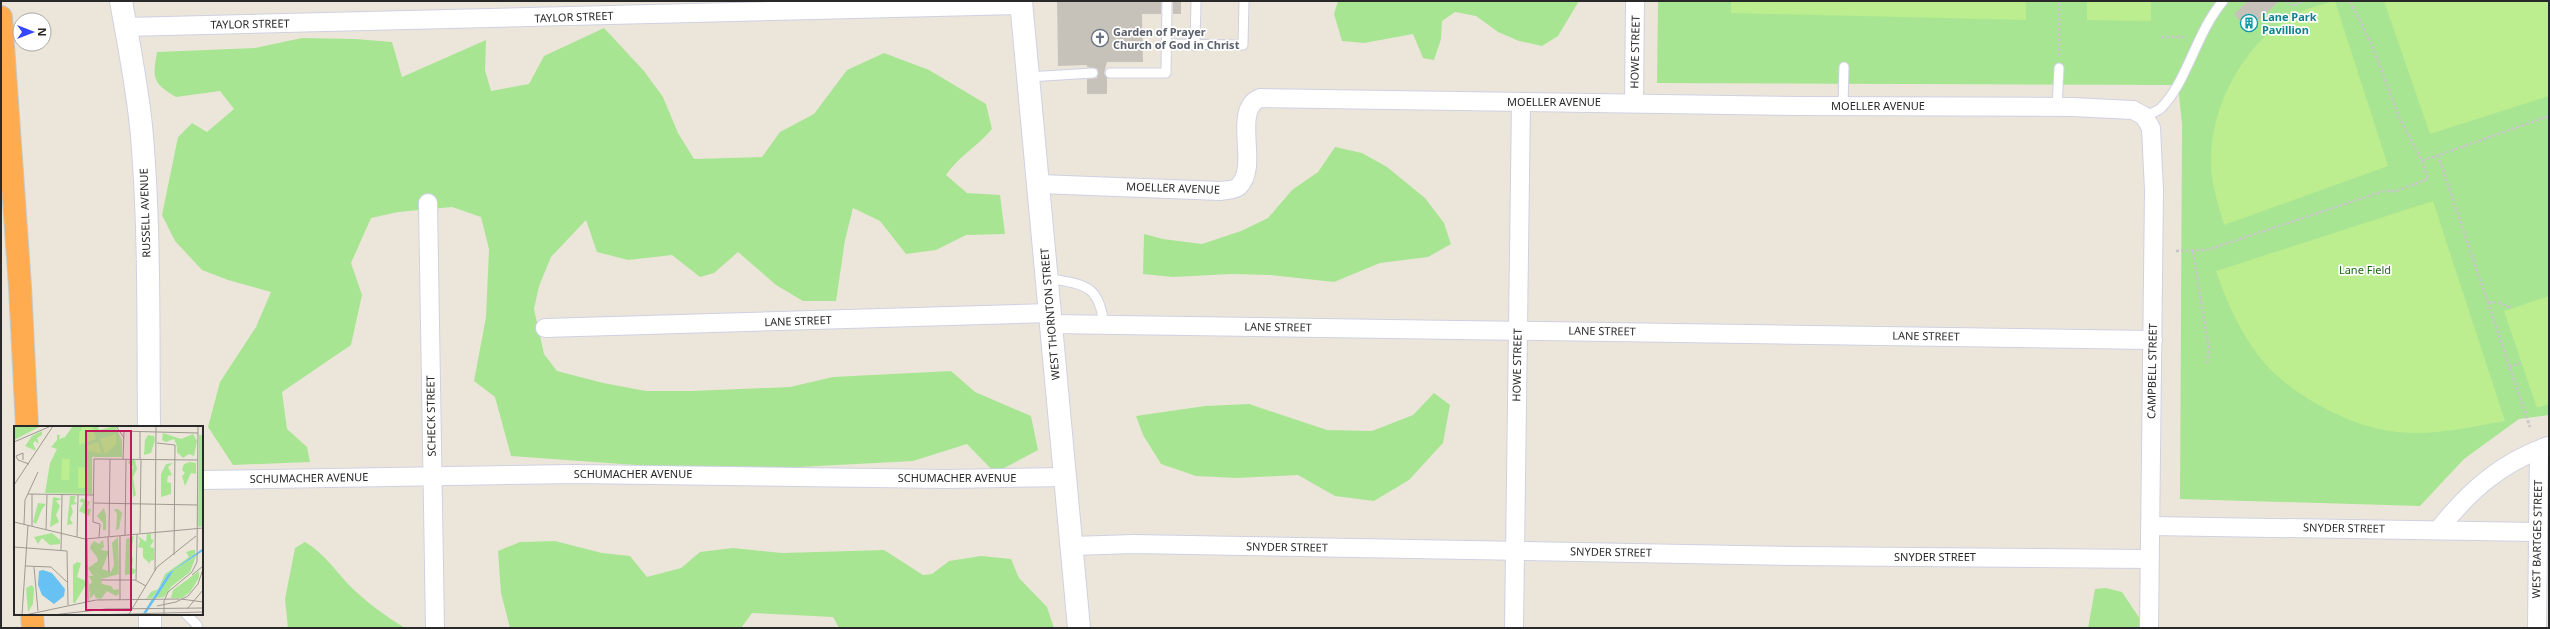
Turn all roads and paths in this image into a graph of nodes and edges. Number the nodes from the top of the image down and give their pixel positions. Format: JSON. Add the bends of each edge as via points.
{"nodes":[{"id":1,"x":120,"y":1,"type":"edge"},
{"id":2,"x":1167,"y":1,"type":"edge"},
{"id":3,"x":1196,"y":1,"type":"edge"},
{"id":4,"x":1244,"y":1,"type":"edge"},
{"id":5,"x":1635,"y":1,"type":"edge"},
{"id":6,"x":2059,"y":1,"type":"edge"},
{"id":7,"x":2223,"y":1,"type":"edge"},
{"id":8,"x":2286,"y":1,"type":"edge"},
{"id":9,"x":2303,"y":1,"type":"edge"},
{"id":10,"x":2350,"y":1,"type":"edge"},
{"id":11,"x":1021,"y":3,"type":"edge"},
{"id":12,"x":1,"y":17,"type":"edge"},
{"id":13,"x":126,"y":27,"type":"junction"},
{"id":14,"x":2161,"y":37,"type":"dead end"},
{"id":15,"x":2199,"y":37,"type":"junction"},
{"id":16,"x":1167,"y":44,"type":"junction"},
{"id":17,"x":1195,"y":46,"type":"junction"},
{"id":18,"x":1844,"y":67,"type":"dead end"},
{"id":19,"x":2059,"y":68,"type":"joint"},
{"id":20,"x":1093,"y":73,"type":"dead end"},
{"id":21,"x":1110,"y":73,"type":"dead end"},
{"id":22,"x":1028,"y":77,"type":"junction"},
{"id":23,"x":1521,"y":102,"type":"junction"},
{"id":24,"x":1634,"y":102,"type":"junction"},
{"id":25,"x":1843,"y":106,"type":"junction"},
{"id":26,"x":2057,"y":107,"type":"junction"},
{"id":27,"x":2144,"y":116,"type":"junction"},
{"id":28,"x":2549,"y":116,"type":"edge"},
{"id":29,"x":2438,"y":155,"type":"junction"},
{"id":30,"x":2422,"y":161,"type":"junction"},
{"id":31,"x":1039,"y":184,"type":"junction"},
{"id":32,"x":428,"y":204,"type":"dead end"},
{"id":33,"x":2176,"y":251,"type":"dead end"},
{"id":34,"x":2193,"y":252,"type":"junction"},
{"id":35,"x":1047,"y":278,"type":"junction"},
{"id":36,"x":2488,"y":302,"type":"junction"},
{"id":37,"x":2511,"y":308,"type":"dead end"},
{"id":38,"x":1051,"y":319,"type":"junction"},
{"id":39,"x":1104,"y":325,"type":"junction"},
{"id":40,"x":545,"y":328,"type":"dead end"},
{"id":41,"x":1518,"y":330,"type":"junction"},
{"id":42,"x":2153,"y":340,"type":"junction"},
{"id":43,"x":2521,"y":363,"type":"dead end"},
{"id":44,"x":2207,"y":365,"type":"dead end"},
{"id":45,"x":2509,"y":367,"type":"junction"},
{"id":46,"x":27,"y":426,"type":"edge"},
{"id":47,"x":149,"y":426,"type":"edge"},
{"id":48,"x":2530,"y":427,"type":"dead end"},
{"id":49,"x":2544,"y":448,"type":"edge"},
{"id":50,"x":431,"y":476,"type":"junction"},
{"id":51,"x":1065,"y":477,"type":"junction"},
{"id":52,"x":203,"y":480,"type":"edge"},
{"id":53,"x":2151,"y":526,"type":"junction"},
{"id":54,"x":2439,"y":529,"type":"junction"},
{"id":55,"x":2537,"y":532,"type":"junction"},
{"id":56,"x":1072,"y":546,"type":"junction"},
{"id":57,"x":1514,"y":551,"type":"junction"},
{"id":58,"x":2150,"y":559,"type":"junction"},
{"id":59,"x":31,"y":615,"type":"edge"},
{"id":60,"x":31,"y":615,"type":"edge"},
{"id":61,"x":150,"y":615,"type":"edge"},
{"id":62,"x":187,"y":615,"type":"edge"},
{"id":63,"x":30,"y":628,"type":"edge"},
{"id":64,"x":33,"y":628,"type":"edge"},
{"id":65,"x":150,"y":628,"type":"edge"},
{"id":66,"x":197,"y":628,"type":"edge"},
{"id":67,"x":436,"y":628,"type":"edge"},
{"id":68,"x":1079,"y":628,"type":"edge"},
{"id":69,"x":1514,"y":628,"type":"edge"},
{"id":70,"x":2149,"y":628,"type":"edge"},
{"id":71,"x":2537,"y":628,"type":"edge"}],
"edges":[{"from":1,"to":13,"type":"main road","name":"RUSSELL AVENUE"},
{"from":2,"to":16,"type":"lane"},
{"from":3,"to":17,"type":"lane"},
{"from":4,"to":17,"type":"lane","via":[[1243,45]]},
{"from":5,"to":24,"type":"street","name":"HOWE STREET"},
{"from":6,"to":19,"type":"path"},
{"from":7,"to":15,"type":"lane","via":[[2211,15]]},
{"from":8,"to":9,"type":"path","via":[[2293,6]]},
{"from":10,"to":30,"type":"path","via":[[2372,45],[2399,117]]},
{"from":11,"to":13,"type":"street","name":"TAYLOR STREET"},
{"from":11,"to":22,"type":"main road","name":"WEST THORNTON STREET"},
{"from":12,"to":46,"type":"highway"},
{"from":13,"to":47,"type":"main road","name":"RUSSELL AVENUE","via":[[138,95],[143,151]]},
{"from":14,"to":15,"type":"path"},
{"from":15,"to":27,"type":"lane","via":[[2172,93],[2160,110]]},
{"from":16,"to":17,"type":"lane"},
{"from":16,"to":21,"type":"lane","via":[[1166,73]]},
{"from":18,"to":25,"type":"lane"},
{"from":19,"to":26,"type":"lane"},
{"from":20,"to":22,"type":"lane"},
{"from":22,"to":31,"type":"main road","name":"WEST THORNTON STREET"},
{"from":23,"to":24,"type":"street","name":"MOELLER AVENUE"},
{"from":23,"to":31,"type":"street","name":"MOELLER AVENUE","via":[[1260,98],[1250,106],[1247,120],[1248,156],[1244,178],[1239,186],[1232,189],[1221,191]]},
{"from":23,"to":41,"type":"street","name":"HOWE STREET"},
{"from":24,"to":25,"type":"street","name":"MOELLER AVENUE"},
{"from":25,"to":26,"type":"street","name":"MOELLER AVENUE"},
{"from":26,"to":27,"type":"street","name":"MOELLER AVENUE","via":[[2133,110]]},
{"from":27,"to":42,"type":"street","name":"CAMPBELL STREET","via":[[2151,128],[2154,190]]},
{"from":28,"to":29,"type":"path"},
{"from":29,"to":30,"type":"path"},
{"from":29,"to":36,"type":"path"},
{"from":30,"to":34,"type":"path","via":[[2428,179],[2396,191],[2384,191],[2207,250]]},
{"from":31,"to":35,"type":"main road","name":"WEST THORNTON STREET"},
{"from":32,"to":50,"type":"street","name":"SCHECK STREET"},
{"from":33,"to":34,"type":"path"},
{"from":34,"to":44,"type":"path","via":[[2209,348]]},
{"from":35,"to":38,"type":"main road","name":"WEST THORNTON STREET"},
{"from":35,"to":39,"type":"lane","via":[[1078,284],[1098,296],[1102,304]]},
{"from":36,"to":37,"type":"path","via":[[2500,303]]},
{"from":36,"to":45,"type":"path"},
{"from":38,"to":39,"type":"street","name":"LANE STREET"},
{"from":38,"to":40,"type":"street","name":"LANE STREET"},
{"from":38,"to":51,"type":"main road","name":"WEST THORNTON STREET"},
{"from":39,"to":41,"type":"street","name":"LANE STREET"},
{"from":41,"to":42,"type":"street","name":"LANE STREET"},
{"from":41,"to":57,"type":"street","name":"HOWE STREET"},
{"from":42,"to":53,"type":"street","name":"CAMPBELL STREET"},
{"from":43,"to":45,"type":"path"},
{"from":45,"to":48,"type":"path"},
{"from":49,"to":54,"type":"street","via":[[2522,456],[2498,470],[2455,509]]},
{"from":49,"to":55,"type":"street","name":"WEST BARTGES STREET"},
{"from":50,"to":51,"type":"street","name":"SCHUMACHER AVENUE","via":[[719,474],[947,479]]},
{"from":50,"to":52,"type":"street","name":"SCHUMACHER AVENUE"},
{"from":50,"to":67,"type":"street","name":"SCHECK STREET"},
{"from":51,"to":56,"type":"main road","name":"WEST THORNTON STREET"},
{"from":53,"to":54,"type":"street","name":"SNYDER STREET"},
{"from":53,"to":58,"type":"street","name":"CAMPBELL STREET"},
{"from":54,"to":55,"type":"street","name":"SNYDER STREET"},
{"from":55,"to":71,"type":"street","name":"WEST BARTGES STREET"},
{"from":56,"to":57,"type":"street","name":"SNYDER STREET","via":[[1134,544]]},
{"from":56,"to":68,"type":"main road","name":"WEST THORNTON STREET"},
{"from":57,"to":58,"type":"street","name":"SNYDER STREET"},
{"from":57,"to":69,"type":"street","name":"HOWE STREET"},
{"from":58,"to":70,"type":"street","name":"CAMPBELL STREET"},
{"from":59,"to":63,"type":"highway"},
{"from":60,"to":64,"type":"highway"},
{"from":61,"to":65,"type":"main road"},
{"from":62,"to":66,"type":"lane"}]}
